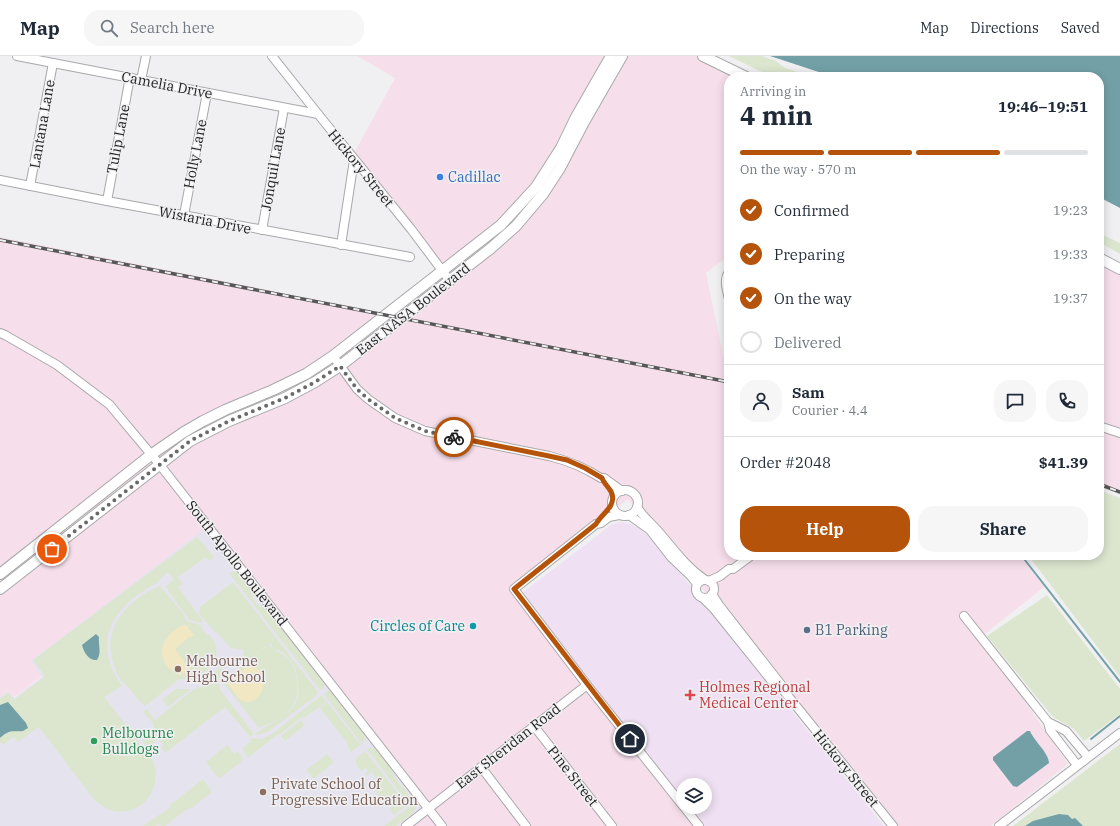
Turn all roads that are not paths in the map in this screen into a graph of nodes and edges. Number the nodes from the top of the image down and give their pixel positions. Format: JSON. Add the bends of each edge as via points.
{"nodes":[{"id":1,"x":17,"y":56,"type":"edge"},
{"id":2,"x":146,"y":56,"type":"edge"},
{"id":3,"x":272,"y":56,"type":"edge"},
{"id":4,"x":611,"y":56,"type":"edge"},
{"id":5,"x":622,"y":56,"type":"edge"},
{"id":6,"x":703,"y":56,"type":"edge"},
{"id":7,"x":53,"y":63,"type":"junction"},
{"id":8,"x":736,"y":72,"type":"edge"},
{"id":9,"x":130,"y":77,"type":"junction"},
{"id":10,"x":141,"y":80,"type":"junction"},
{"id":11,"x":207,"y":93,"type":"junction"},
{"id":12,"x":284,"y":108,"type":"junction"},
{"id":13,"x":318,"y":114,"type":"junction"},
{"id":14,"x":354,"y":160,"type":"junction"},
{"id":15,"x":0,"y":180,"type":"edge"},
{"id":16,"x":30,"y":186,"type":"junction"},
{"id":17,"x":107,"y":201,"type":"junction"},
{"id":18,"x":184,"y":215,"type":"junction"},
{"id":19,"x":262,"y":230,"type":"junction"},
{"id":20,"x":341,"y":245,"type":"junction"},
{"id":21,"x":410,"y":258,"type":"dead end"},
{"id":22,"x":1104,"y":261,"type":"edge"},
{"id":23,"x":1120,"y":269,"type":"edge"},
{"id":24,"x":442,"y":271,"type":"junction"},
{"id":25,"x":450,"y":281,"type":"junction"},
{"id":26,"x":0,"y":333,"type":"edge"},
{"id":27,"x":333,"y":356,"type":"junction"},
{"id":28,"x":340,"y":366,"type":"junction"},
{"id":29,"x":225,"y":410,"type":"junction"},
{"id":30,"x":229,"y":421,"type":"junction"},
{"id":31,"x":1104,"y":428,"type":"edge"},
{"id":32,"x":1120,"y":433,"type":"edge"},
{"id":33,"x":152,"y":454,"type":"junction"},
{"id":34,"x":160,"y":465,"type":"junction"},
{"id":35,"x":602,"y":478,"type":"junction"},
{"id":36,"x":622,"y":491,"type":"junction"},
{"id":37,"x":613,"y":502,"type":"junction"},
{"id":38,"x":637,"y":507,"type":"junction"},
{"id":39,"x":619,"y":515,"type":"junction"},
{"id":40,"x":629,"y":515,"type":"junction"},
{"id":41,"x":596,"y":524,"type":"junction"},
{"id":42,"x":745,"y":560,"type":"edge"},
{"id":43,"x":733,"y":569,"type":"junction"},
{"id":44,"x":0,"y":574,"type":"edge"},
{"id":45,"x":707,"y":580,"type":"junction"},
{"id":46,"x":696,"y":584,"type":"junction"},
{"id":47,"x":0,"y":589,"type":"edge"},
{"id":48,"x":713,"y":592,"type":"junction"},
{"id":49,"x":703,"y":598,"type":"junction"},
{"id":50,"x":964,"y":616,"type":"dead end"},
{"id":51,"x":746,"y":644,"type":"junction"},
{"id":52,"x":587,"y":684,"type":"junction"},
{"id":53,"x":1048,"y":722,"type":"junction"},
{"id":54,"x":534,"y":726,"type":"junction"},
{"id":55,"x":1120,"y":732,"type":"edge"},
{"id":56,"x":1088,"y":757,"type":"junction"},
{"id":57,"x":1077,"y":765,"type":"junction"},
{"id":58,"x":480,"y":767,"type":"junction"},
{"id":59,"x":676,"y":797,"type":"edge"},
{"id":60,"x":428,"y":808,"type":"junction"},
{"id":61,"x":689,"y":814,"type":"edge"},
{"id":62,"x":406,"y":826,"type":"edge"},
{"id":63,"x":442,"y":826,"type":"edge"},
{"id":64,"x":526,"y":826,"type":"edge"},
{"id":65,"x":612,"y":826,"type":"edge"},
{"id":66,"x":698,"y":826,"type":"edge"},
{"id":67,"x":893,"y":826,"type":"edge"},
{"id":68,"x":999,"y":826,"type":"edge"}],
"edges":[{"from":1,"to":7,"type":"street","name":"Camelia Drive"},
{"from":2,"to":10,"type":"street"},
{"from":3,"to":13,"type":"street","name":"Hickory Street"},
{"from":4,"to":24,"type":"main road","name":"East NASA Boulevard","via":[[561,148],[536,187],[501,225]]},
{"from":5,"to":25,"type":"main road","name":"East NASA Boulevard","via":[[543,194],[516,226]]},
{"from":6,"to":8,"type":"main road"},
{"from":7,"to":9,"type":"street","name":"Camelia Drive"},
{"from":7,"to":16,"type":"street","name":"Lantana Lane"},
{"from":9,"to":10,"type":"street","name":"Camelia Drive"},
{"from":9,"to":17,"type":"street","name":"Tulip Lane"},
{"from":10,"to":11,"type":"street","name":"Camelia Drive"},
{"from":11,"to":12,"type":"street","name":"Camelia Drive"},
{"from":11,"to":18,"type":"street","name":"Holly Lane"},
{"from":12,"to":13,"type":"street","name":"Camelia Drive"},
{"from":12,"to":19,"type":"street","name":"Jonquil Lane"},
{"from":13,"to":14,"type":"street","name":"Hickory Street"},
{"from":14,"to":20,"type":"street"},
{"from":14,"to":24,"type":"street","name":"Hickory Street"},
{"from":15,"to":16,"type":"street","name":"Wistaria Drive"},
{"from":16,"to":17,"type":"street","name":"Wistaria Drive"},
{"from":17,"to":18,"type":"street","name":"Wistaria Drive"},
{"from":18,"to":19,"type":"street","name":"Wistaria Drive"},
{"from":19,"to":20,"type":"street","name":"Wistaria Drive"},
{"from":20,"to":21,"type":"street","name":"Wistaria Drive"},
{"from":22,"to":23,"type":"main road"},
{"from":24,"to":25,"type":"street","name":"Hickory Street"},
{"from":24,"to":27,"type":"main road","name":"East NASA Boulevard"},
{"from":25,"to":28,"type":"main road","name":"East NASA Boulevard"},
{"from":26,"to":33,"type":"street","name":"South Apollo Boulevard","via":[[57,365],[110,405]]},
{"from":27,"to":28,"type":"street"},
{"from":27,"to":29,"type":"main road","name":"East NASA Boulevard","via":[[306,374]]},
{"from":28,"to":30,"type":"main road","name":"East NASA Boulevard","via":[[285,398]]},
{"from":28,"to":35,"type":"street","via":[[368,399],[395,418],[425,431],[567,460]]},
{"from":29,"to":30,"type":"main road"},
{"from":29,"to":33,"type":"main road","name":"East NASA Boulevard","via":[[203,420]]},
{"from":30,"to":34,"type":"main road","name":"East NASA Boulevard","via":[[190,441]]},
{"from":31,"to":32,"type":"street"},
{"from":33,"to":34,"type":"street","name":"South Apollo Boulevard"},
{"from":33,"to":44,"type":"main road","name":"East NASA Boulevard"},
{"from":34,"to":47,"type":"main road","name":"East NASA Boulevard"},
{"from":34,"to":60,"type":"street","name":"South Apollo Boulevard"},
{"from":35,"to":36,"type":"street"},
{"from":35,"to":37,"type":"street","via":[[609,488]]},
{"from":36,"to":37,"type":"street","via":[[617,493]]},
{"from":36,"to":38,"type":"street","via":[[629,491],[635,495]]},
{"from":37,"to":39,"type":"street"},
{"from":37,"to":41,"type":"street"},
{"from":38,"to":40,"type":"street"},
{"from":38,"to":45,"type":"street","via":[[684,562]]},
{"from":39,"to":40,"type":"street"},
{"from":39,"to":41,"type":"street"},
{"from":40,"to":46,"type":"street","via":[[650,530]]},
{"from":41,"to":52,"type":"street","via":[[514,589]]},
{"from":42,"to":43,"type":"street"},
{"from":43,"to":45,"type":"street"},
{"from":43,"to":48,"type":"street"},
{"from":45,"to":46,"type":"street"},
{"from":45,"to":48,"type":"street","via":[[713,585]]},
{"from":46,"to":49,"type":"street","via":[[695,589]]},
{"from":48,"to":49,"type":"street"},
{"from":48,"to":51,"type":"street","name":"Hickory Street"},
{"from":49,"to":51,"type":"street","name":"Hickory Street"},
{"from":50,"to":53,"type":"street"},
{"from":51,"to":67,"type":"street","name":"Hickory Street","via":[[783,686],[784,691]]},
{"from":52,"to":54,"type":"street","name":"East Sheridan Road"},
{"from":52,"to":59,"type":"street"},
{"from":53,"to":56,"type":"street","via":[[1066,731]]},
{"from":53,"to":57,"type":"street","via":[[1050,730]]},
{"from":54,"to":58,"type":"street","name":"East Sheridan Road"},
{"from":54,"to":65,"type":"street","name":"Pine Street"},
{"from":55,"to":56,"type":"street"},
{"from":56,"to":57,"type":"street"},
{"from":57,"to":68,"type":"street"},
{"from":58,"to":60,"type":"street","name":"East Sheridan Road"},
{"from":58,"to":64,"type":"street"},
{"from":60,"to":62,"type":"street","name":"East Sheridan Road"},
{"from":60,"to":63,"type":"street","name":"South Apollo Boulevard"},
{"from":61,"to":66,"type":"street"}]}
